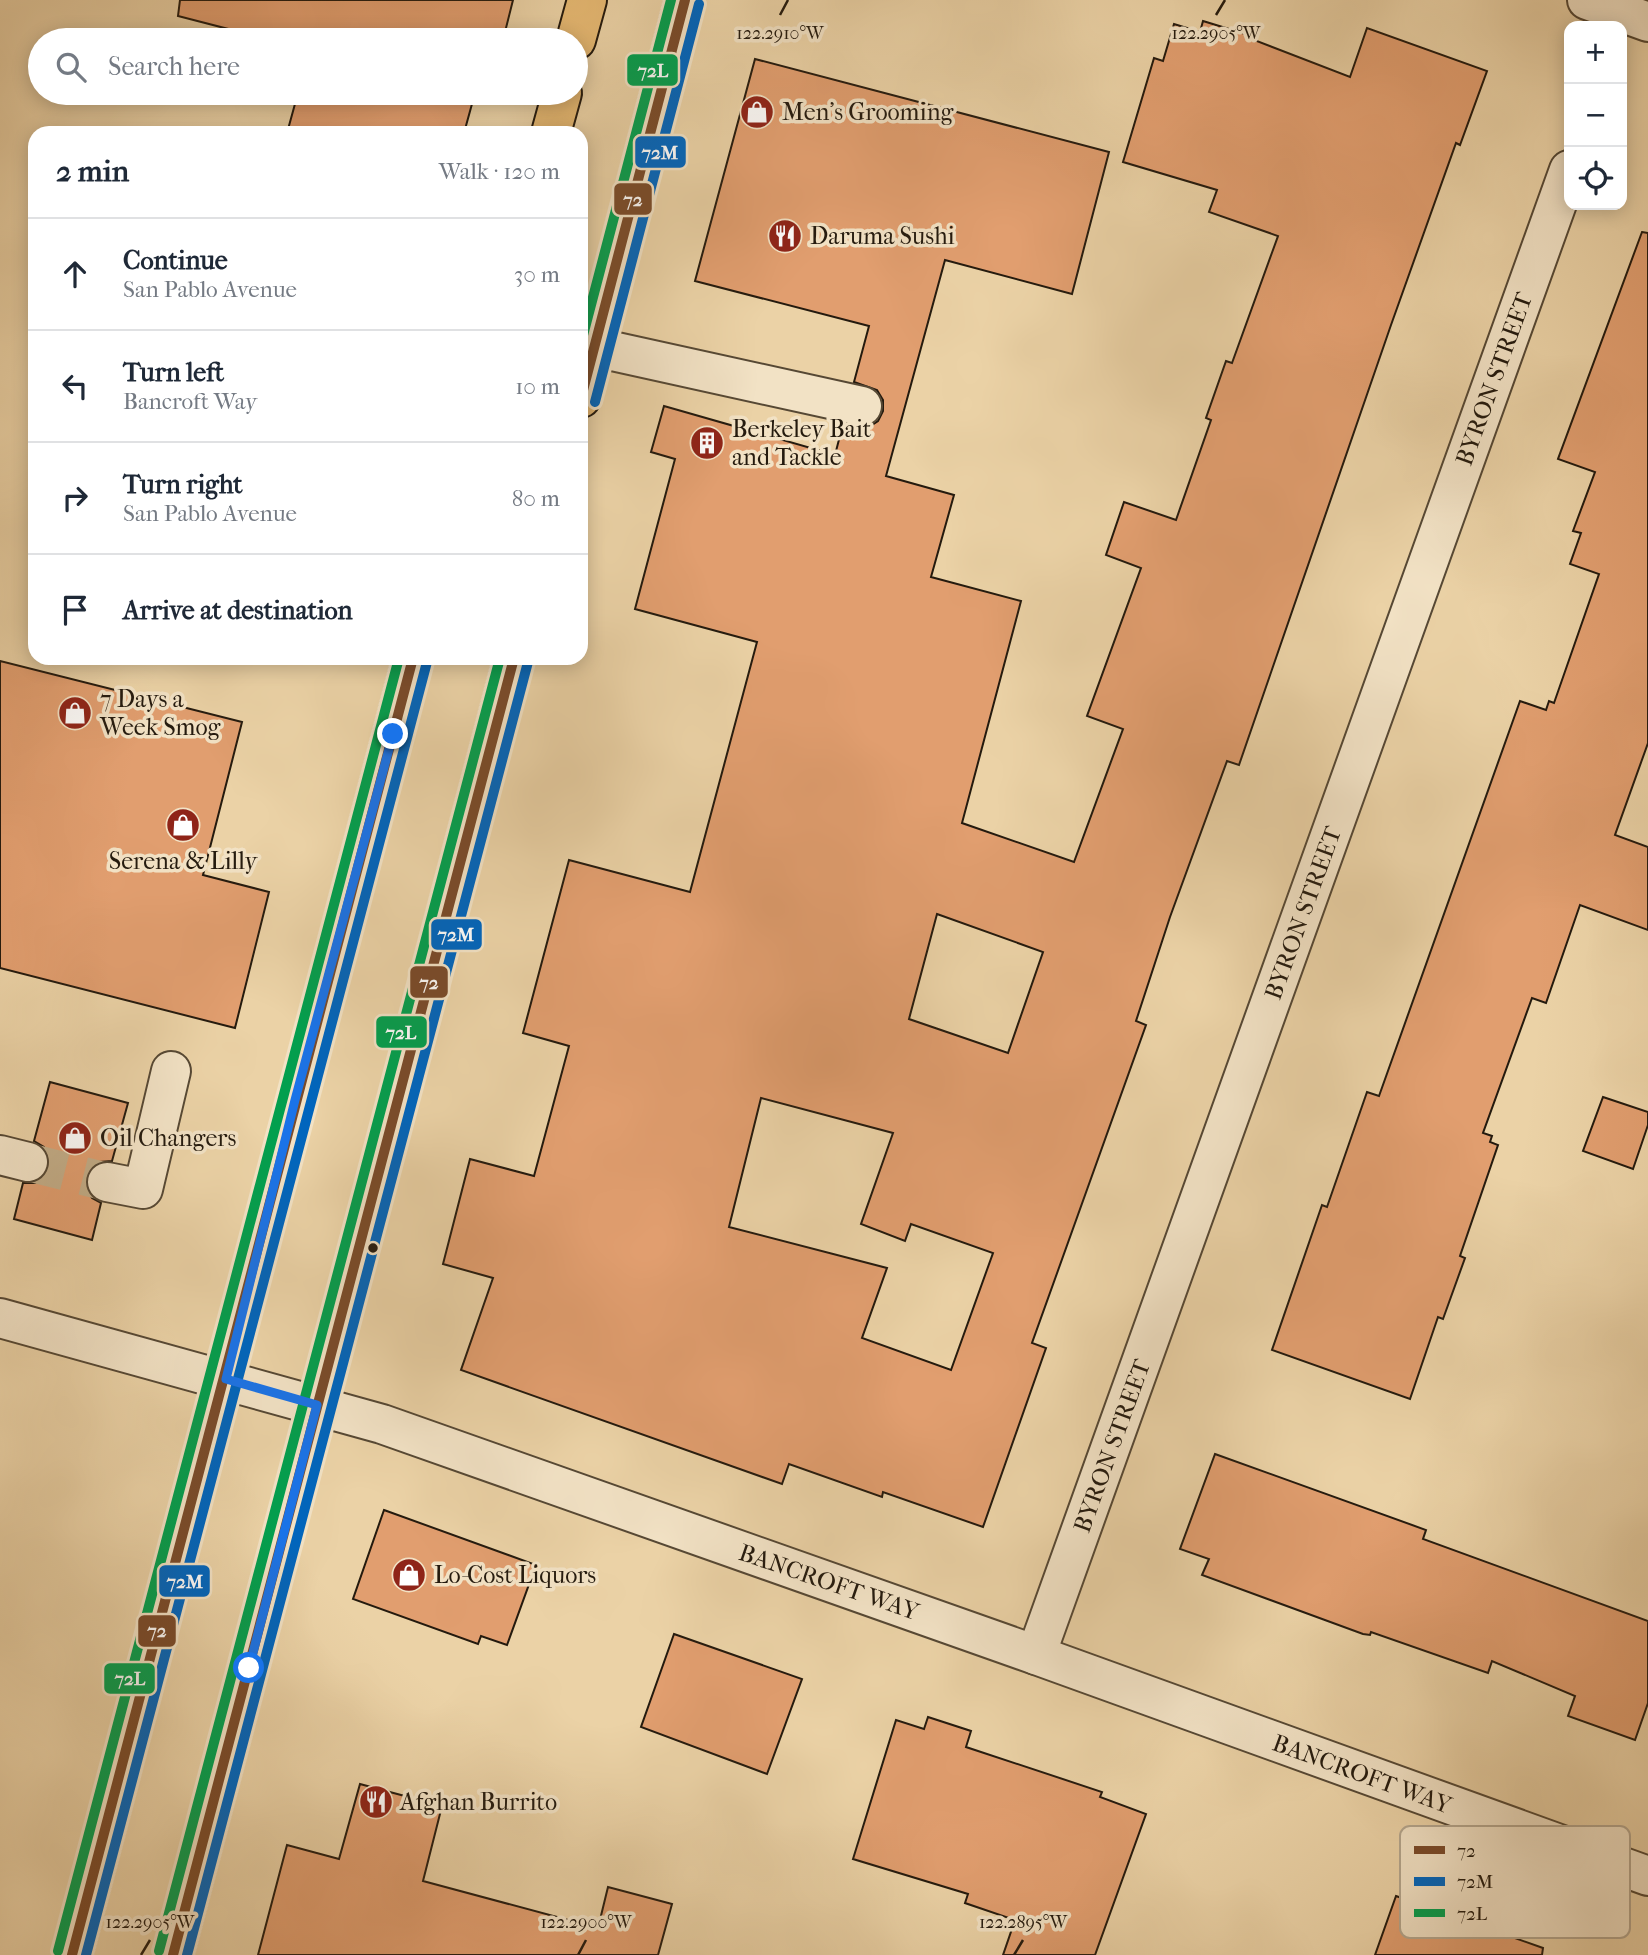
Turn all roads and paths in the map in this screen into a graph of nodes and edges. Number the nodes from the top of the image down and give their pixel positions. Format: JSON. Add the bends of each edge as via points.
{"nodes":[{"id":1,"x":587,"y":0,"type":"edge"},
{"id":2,"x":685,"y":0,"type":"edge"},
{"id":3,"x":1587,"y":0,"type":"edge"},
{"id":4,"x":1630,"y":15,"type":"edge"},
{"id":5,"x":579,"y":28,"type":"edge"},
{"id":6,"x":559,"y":105,"type":"edge"},
{"id":7,"x":553,"y":126,"type":"edge"},
{"id":8,"x":1564,"y":184,"type":"edge"},
{"id":9,"x":594,"y":347,"type":"junction"},
{"id":10,"x":588,"y":371,"type":"edge"},
{"id":11,"x":862,"y":406,"type":"dead end"},
{"id":12,"x":411,"y":665,"type":"edge"},
{"id":13,"x":512,"y":665,"type":"edge"},
{"id":14,"x":171,"y":1071,"type":"dead end"},
{"id":15,"x":107,"y":1182,"type":"tunnel mouth"},
{"id":16,"x":0,"y":1318,"type":"edge"},
{"id":17,"x":226,"y":1379,"type":"junction"},
{"id":18,"x":317,"y":1405,"type":"junction"},
{"id":19,"x":1036,"y":1655,"type":"junction"},
{"id":20,"x":1510,"y":1826,"type":"edge"},
{"id":21,"x":1630,"y":1870,"type":"edge"},
{"id":22,"x":1648,"y":1876,"type":"edge"},
{"id":23,"x":72,"y":1955,"type":"edge"},
{"id":24,"x":173,"y":1955,"type":"edge"}],
"edges":[{"from":1,"to":5,"type":"main road"},
{"from":2,"to":9,"type":"main road"},
{"from":3,"to":4,"type":"street"},
{"from":6,"to":7,"type":"main road"},
{"from":8,"to":19,"type":"street","name":"BYRON STREET"},
{"from":9,"to":10,"type":"main road"},
{"from":9,"to":11,"type":"street"},
{"from":12,"to":17,"type":"main road"},
{"from":13,"to":18,"type":"main road"},
{"from":14,"to":15,"type":"street","via":[[143,1189]]},
{"from":16,"to":17,"type":"street","name":"BANCROFT WAY"},
{"from":17,"to":18,"type":"street","name":"BANCROFT WAY"},
{"from":17,"to":23,"type":"main road"},
{"from":18,"to":19,"type":"street","name":"BANCROFT WAY"},
{"from":18,"to":24,"type":"main road"},
{"from":19,"to":20,"type":"street","name":"BANCROFT WAY"},
{"from":21,"to":22,"type":"street","name":"BANCROFT WAY"}]}
